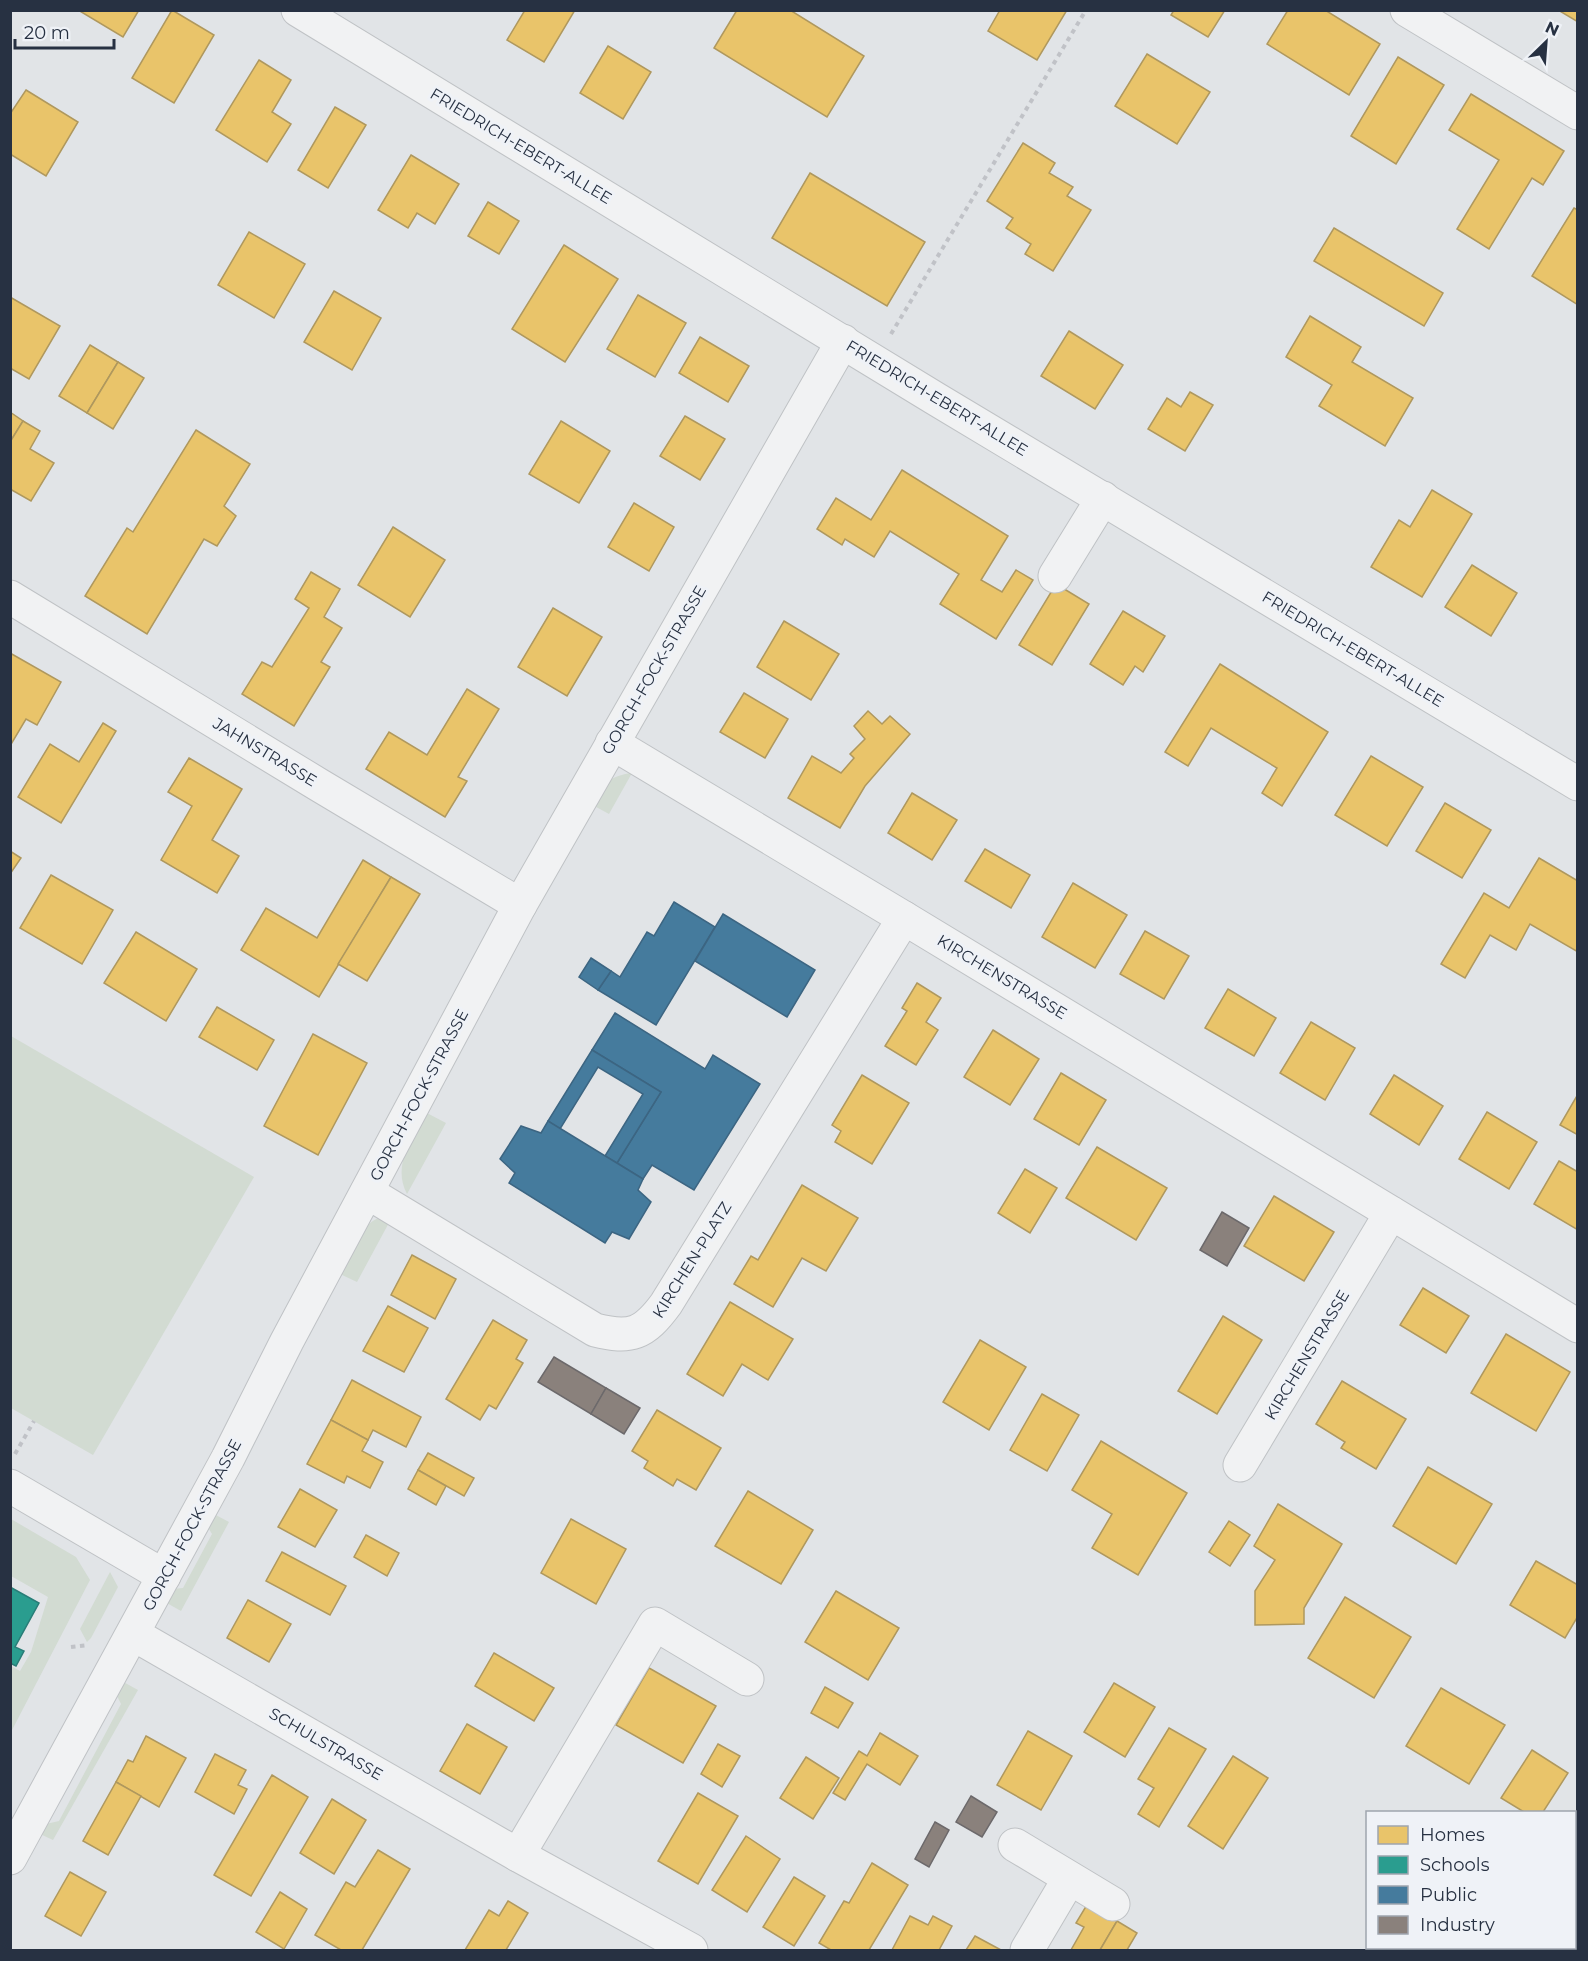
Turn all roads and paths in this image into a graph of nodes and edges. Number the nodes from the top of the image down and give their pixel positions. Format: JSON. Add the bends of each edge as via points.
{"nodes":[{"id":1,"x":298,"y":10,"type":"edge"},
{"id":2,"x":1086,"y":10,"type":"edge"},
{"id":3,"x":1407,"y":10,"type":"edge"},
{"id":4,"x":1578,"y":113,"type":"edge"},
{"id":5,"x":889,"y":338,"type":"dead end"},
{"id":6,"x":843,"y":341,"type":"junction"},
{"id":7,"x":1103,"y":498,"type":"junction"},
{"id":8,"x":1055,"y":576,"type":"dead end"},
{"id":9,"x":10,"y":597,"type":"edge"},
{"id":10,"x":612,"y":743,"type":"junction"},
{"id":11,"x":1578,"y":784,"type":"edge"},
{"id":12,"x":520,"y":905,"type":"junction"},
{"id":13,"x":904,"y":918,"type":"junction"},
{"id":14,"x":367,"y":1192,"type":"junction"},
{"id":15,"x":1391,"y":1213,"type":"junction"},
{"id":16,"x":1575,"y":1319,"type":"edge"},
{"id":17,"x":34,"y":1421,"type":"dead end"},
{"id":18,"x":10,"y":1459,"type":"edge"},
{"id":19,"x":1240,"y":1466,"type":"dead end"},
{"id":20,"x":10,"y":1486,"type":"edge"},
{"id":21,"x":164,"y":1576,"type":"junction"},
{"id":22,"x":133,"y":1634,"type":"junction"},
{"id":23,"x":747,"y":1679,"type":"dead end"},
{"id":24,"x":1015,"y":1845,"type":"dead end"},
{"id":25,"x":518,"y":1856,"type":"junction"},
{"id":26,"x":10,"y":1858,"type":"edge"},
{"id":27,"x":1069,"y":1879,"type":"junction"},
{"id":28,"x":1113,"y":1904,"type":"dead end"},
{"id":29,"x":691,"y":1950,"type":"edge"},
{"id":30,"x":1027,"y":1950,"type":"edge"}],
"edges":[{"from":1,"to":6,"type":"street","name":"FRIEDRICH-EBERT-ALLEE"},
{"from":2,"to":5,"type":"path"},
{"from":3,"to":4,"type":"street"},
{"from":6,"to":7,"type":"street","name":"FRIEDRICH-EBERT-ALLEE"},
{"from":6,"to":10,"type":"street","name":"GORCH-FOCK-STRASSE"},
{"from":7,"to":8,"type":"street"},
{"from":7,"to":11,"type":"street","name":"FRIEDRICH-EBERT-ALLEE"},
{"from":9,"to":12,"type":"street","name":"JAHNSTRASSE"},
{"from":10,"to":12,"type":"street","name":"GORCH-FOCK-STRASSE"},
{"from":10,"to":13,"type":"street","name":"KIRCHENSTRASSE"},
{"from":12,"to":14,"type":"street","name":"GORCH-FOCK-STRASSE"},
{"from":13,"to":14,"type":"street","name":"KIRCHEN-PLATZ","via":[[666,1304],[653,1322],[636,1334],[615,1335],[595,1330]]},
{"from":13,"to":15,"type":"street","name":"KIRCHENSTRASSE"},
{"from":14,"to":21,"type":"street","name":"GORCH-FOCK-STRASSE"},
{"from":15,"to":16,"type":"street","name":"KIRCHENSTRASSE"},
{"from":15,"to":19,"type":"street","name":"KIRCHENSTRASSE"},
{"from":17,"to":18,"type":"path"},
{"from":20,"to":21,"type":"street"},
{"from":21,"to":22,"type":"street","name":"GORCH-FOCK-STRASSE"},
{"from":22,"to":25,"type":"street","name":"SCHULSTRASSE"},
{"from":22,"to":26,"type":"street","name":"GORCH-FOCK-STRASSE"},
{"from":23,"to":25,"type":"street","via":[[655,1624]]},
{"from":24,"to":27,"type":"street"},
{"from":25,"to":29,"type":"street","name":"SCHULSTRASSE"},
{"from":27,"to":28,"type":"street"},
{"from":27,"to":30,"type":"street"}]}
